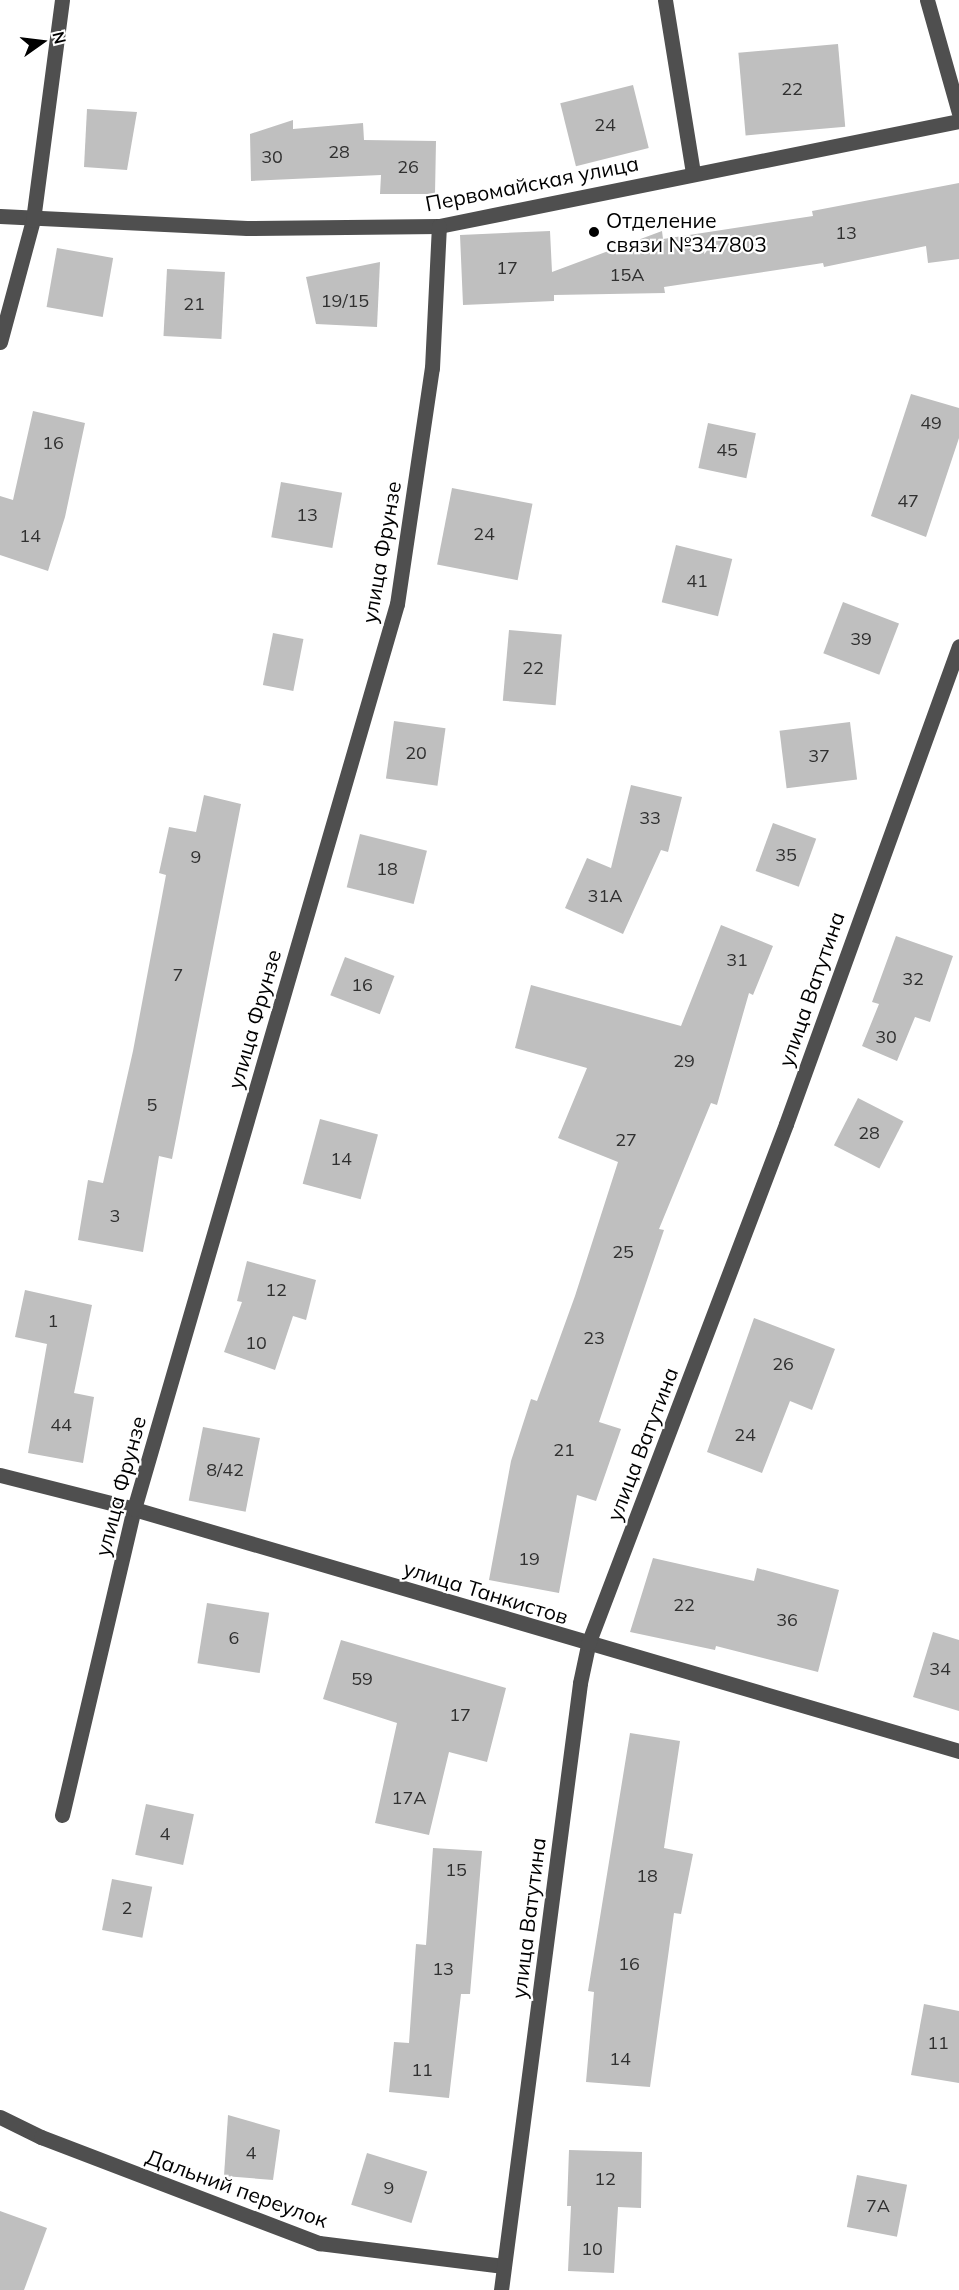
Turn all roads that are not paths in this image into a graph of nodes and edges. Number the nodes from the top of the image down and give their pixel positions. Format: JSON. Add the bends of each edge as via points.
{"nodes":[{"id":1,"x":62,"y":0,"type":"edge"},
{"id":2,"x":665,"y":0,"type":"edge"},
{"id":3,"x":927,"y":0,"type":"edge"},
{"id":4,"x":959,"y":113,"type":"edge"},
{"id":5,"x":959,"y":121,"type":"edge"},
{"id":6,"x":693,"y":172,"type":"junction"},
{"id":7,"x":0,"y":216,"type":"edge"},
{"id":8,"x":33,"y":220,"type":"junction"},
{"id":9,"x":439,"y":226,"type":"junction"},
{"id":10,"x":0,"y":342,"type":"edge"},
{"id":11,"x":959,"y":646,"type":"edge"},
{"id":12,"x":0,"y":1475,"type":"edge"},
{"id":13,"x":134,"y":1509,"type":"junction"},
{"id":14,"x":588,"y":1644,"type":"junction"},
{"id":15,"x":959,"y":1751,"type":"edge"},
{"id":16,"x":62,"y":1815,"type":"dead end"},
{"id":17,"x":0,"y":2117,"type":"edge"},
{"id":18,"x":504,"y":2266,"type":"junction"},
{"id":19,"x":501,"y":2290,"type":"edge"}],
"edges":[{"from":1,"to":8,"type":"street"},
{"from":2,"to":6,"type":"street"},
{"from":3,"to":4,"type":"street"},
{"from":5,"to":6,"type":"street","name":"Первомайская улица"},
{"from":6,"to":9,"type":"street","name":"Первомайская улица"},
{"from":7,"to":8,"type":"street","name":"Первомайская улица"},
{"from":8,"to":9,"type":"street","name":"Первомайская улица","via":[[247,228]]},
{"from":8,"to":10,"type":"street"},
{"from":9,"to":13,"type":"street","name":"улица Фрунзе","via":[[432,368],[397,604]]},
{"from":11,"to":14,"type":"street","name":"улица Ватутина","via":[[786,1124]]},
{"from":12,"to":13,"type":"street","name":"улица Танкистов"},
{"from":13,"to":14,"type":"street","name":"улица Танкистов"},
{"from":13,"to":16,"type":"street","name":"улица Фрунзе"},
{"from":14,"to":15,"type":"street","name":"улица Танкистов"},
{"from":14,"to":18,"type":"street","name":"улица Ватутина","via":[[579,1683]]},
{"from":17,"to":18,"type":"street","name":"Дальний переулок","via":[[41,2137],[319,2243]]},
{"from":18,"to":19,"type":"street","name":"улица Ватутина"}]}
